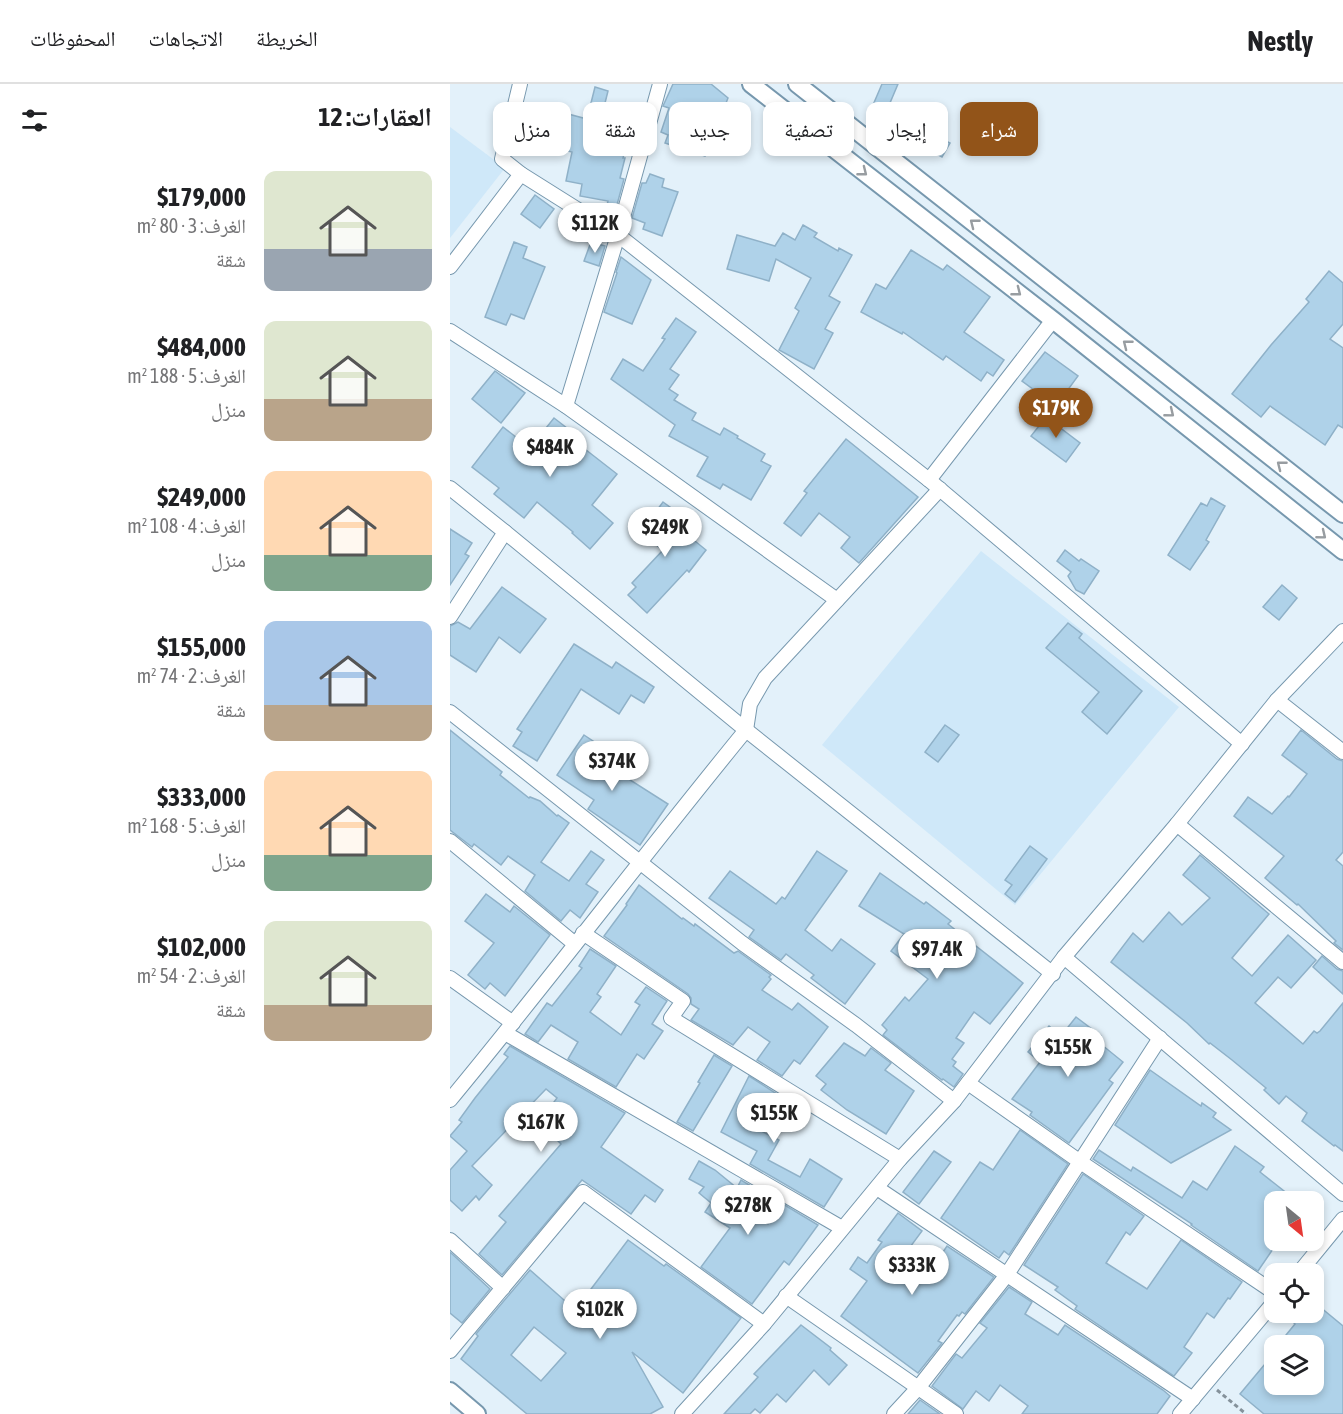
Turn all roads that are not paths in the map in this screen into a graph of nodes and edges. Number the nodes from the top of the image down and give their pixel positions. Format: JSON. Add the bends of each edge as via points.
{"nodes":[{"id":1,"x":520,"y":84,"type":"edge"},
{"id":2,"x":660,"y":84,"type":"edge"},
{"id":3,"x":751,"y":84,"type":"edge"},
{"id":4,"x":798,"y":84,"type":"edge"},
{"id":5,"x":521,"y":174,"type":"junction"},
{"id":6,"x":618,"y":235,"type":"junction"},
{"id":7,"x":450,"y":267,"type":"edge"},
{"id":8,"x":1053,"y":320,"type":"junction"},
{"id":9,"x":450,"y":331,"type":"edge"},
{"id":10,"x":566,"y":406,"type":"junction"},
{"id":11,"x":929,"y":480,"type":"junction"},
{"id":12,"x":450,"y":489,"type":"edge"},
{"id":13,"x":940,"y":489,"type":"junction"},
{"id":14,"x":1343,"y":514,"type":"edge"},
{"id":15,"x":506,"y":532,"type":"junction"},
{"id":16,"x":1343,"y":551,"type":"edge"},
{"id":17,"x":837,"y":600,"type":"junction"},
{"id":18,"x":450,"y":616,"type":"edge"},
{"id":19,"x":1343,"y":631,"type":"edge"},
{"id":20,"x":1276,"y":700,"type":"junction"},
{"id":21,"x":450,"y":712,"type":"edge"},
{"id":22,"x":746,"y":730,"type":"junction"},
{"id":23,"x":1242,"y":744,"type":"junction"},
{"id":24,"x":1343,"y":752,"type":"edge"},
{"id":25,"x":1177,"y":824,"type":"junction"},
{"id":26,"x":450,"y":841,"type":"edge"},
{"id":27,"x":639,"y":860,"type":"junction"},
{"id":28,"x":579,"y":938,"type":"junction"},
{"id":29,"x":1064,"y":957,"type":"junction"},
{"id":30,"x":1343,"y":962,"type":"edge"},
{"id":31,"x":1053,"y":974,"type":"junction"},
{"id":32,"x":450,"y":978,"type":"edge"},
{"id":33,"x":509,"y":1028,"type":"junction"},
{"id":34,"x":1160,"y":1038,"type":"junction"},
{"id":35,"x":968,"y":1083,"type":"junction"},
{"id":36,"x":451,"y":1095,"type":"edge"},
{"id":37,"x":954,"y":1101,"type":"junction"},
{"id":38,"x":900,"y":1159,"type":"junction"},
{"id":39,"x":1079,"y":1161,"type":"junction"},
{"id":40,"x":877,"y":1188,"type":"junction"},
{"id":41,"x":1343,"y":1194,"type":"edge"},
{"id":42,"x":1343,"y":1219,"type":"edge"},
{"id":43,"x":842,"y":1228,"type":"junction"},
{"id":44,"x":450,"y":1240,"type":"edge"},
{"id":45,"x":1307,"y":1263,"type":"edge"},
{"id":46,"x":1005,"y":1276,"type":"junction"},
{"id":47,"x":1264,"y":1286,"type":"edge"},
{"id":48,"x":503,"y":1288,"type":"junction"},
{"id":49,"x":786,"y":1296,"type":"junction"},
{"id":50,"x":1264,"y":1314,"type":"edge"},
{"id":51,"x":764,"y":1324,"type":"junction"},
{"id":52,"x":450,"y":1351,"type":"edge"},
{"id":53,"x":918,"y":1388,"type":"junction"},
{"id":54,"x":450,"y":1391,"type":"edge"},
{"id":55,"x":1193,"y":1399,"type":"junction"},
{"id":56,"x":477,"y":1414,"type":"edge"},
{"id":57,"x":682,"y":1414,"type":"edge"},
{"id":58,"x":894,"y":1414,"type":"edge"},
{"id":59,"x":956,"y":1414,"type":"edge"},
{"id":60,"x":1180,"y":1414,"type":"edge"}],
"edges":[{"from":1,"to":5,"type":"street","via":[[502,159]]},
{"from":2,"to":6,"type":"street"},
{"from":3,"to":8,"type":"street","one_way":true},
{"from":14,"to":4,"type":"street","one_way":true},
{"from":5,"to":6,"type":"street"},
{"from":5,"to":7,"type":"street"},
{"from":6,"to":10,"type":"street"},
{"from":6,"to":11,"type":"street"},
{"from":8,"to":11,"type":"street"},
{"from":8,"to":16,"type":"street","one_way":true},
{"from":9,"to":10,"type":"street"},
{"from":10,"to":17,"type":"street"},
{"from":11,"to":13,"type":"street"},
{"from":12,"to":15,"type":"street"},
{"from":13,"to":17,"type":"street"},
{"from":13,"to":23,"type":"street"},
{"from":15,"to":18,"type":"street"},
{"from":15,"to":22,"type":"street"},
{"from":17,"to":22,"type":"street","via":[[765,678],[750,704]]},
{"from":19,"to":20,"type":"street"},
{"from":20,"to":23,"type":"street"},
{"from":20,"to":24,"type":"street"},
{"from":21,"to":27,"type":"street"},
{"from":22,"to":27,"type":"street"},
{"from":22,"to":31,"type":"street"},
{"from":23,"to":25,"type":"street"},
{"from":25,"to":29,"type":"street"},
{"from":25,"to":30,"type":"street"},
{"from":26,"to":28,"type":"street"},
{"from":27,"to":28,"type":"street"},
{"from":27,"to":37,"type":"street","via":[[742,943]]},
{"from":28,"to":33,"type":"street"},
{"from":28,"to":38,"type":"street","via":[[683,1002],[671,1018]]},
{"from":29,"to":31,"type":"street"},
{"from":29,"to":34,"type":"street"},
{"from":31,"to":35,"type":"street"},
{"from":32,"to":33,"type":"street"},
{"from":33,"to":36,"type":"street"},
{"from":33,"to":43,"type":"street"},
{"from":34,"to":39,"type":"street"},
{"from":34,"to":41,"type":"street"},
{"from":35,"to":37,"type":"street"},
{"from":35,"to":39,"type":"street"},
{"from":37,"to":38,"type":"street"},
{"from":38,"to":40,"type":"street"},
{"from":39,"to":46,"type":"street"},
{"from":39,"to":47,"type":"street"},
{"from":40,"to":43,"type":"street"},
{"from":40,"to":46,"type":"street"},
{"from":42,"to":45,"type":"street"},
{"from":43,"to":49,"type":"street"},
{"from":44,"to":48,"type":"street"},
{"from":46,"to":53,"type":"street"},
{"from":46,"to":55,"type":"street"},
{"from":48,"to":51,"type":"street","via":[[583,1192]]},
{"from":48,"to":52,"type":"street"},
{"from":49,"to":51,"type":"street"},
{"from":49,"to":53,"type":"street"},
{"from":50,"to":55,"type":"street"},
{"from":51,"to":57,"type":"street"},
{"from":53,"to":58,"type":"street"},
{"from":53,"to":59,"type":"street"},
{"from":54,"to":56,"type":"street"},
{"from":55,"to":60,"type":"street"}]}
